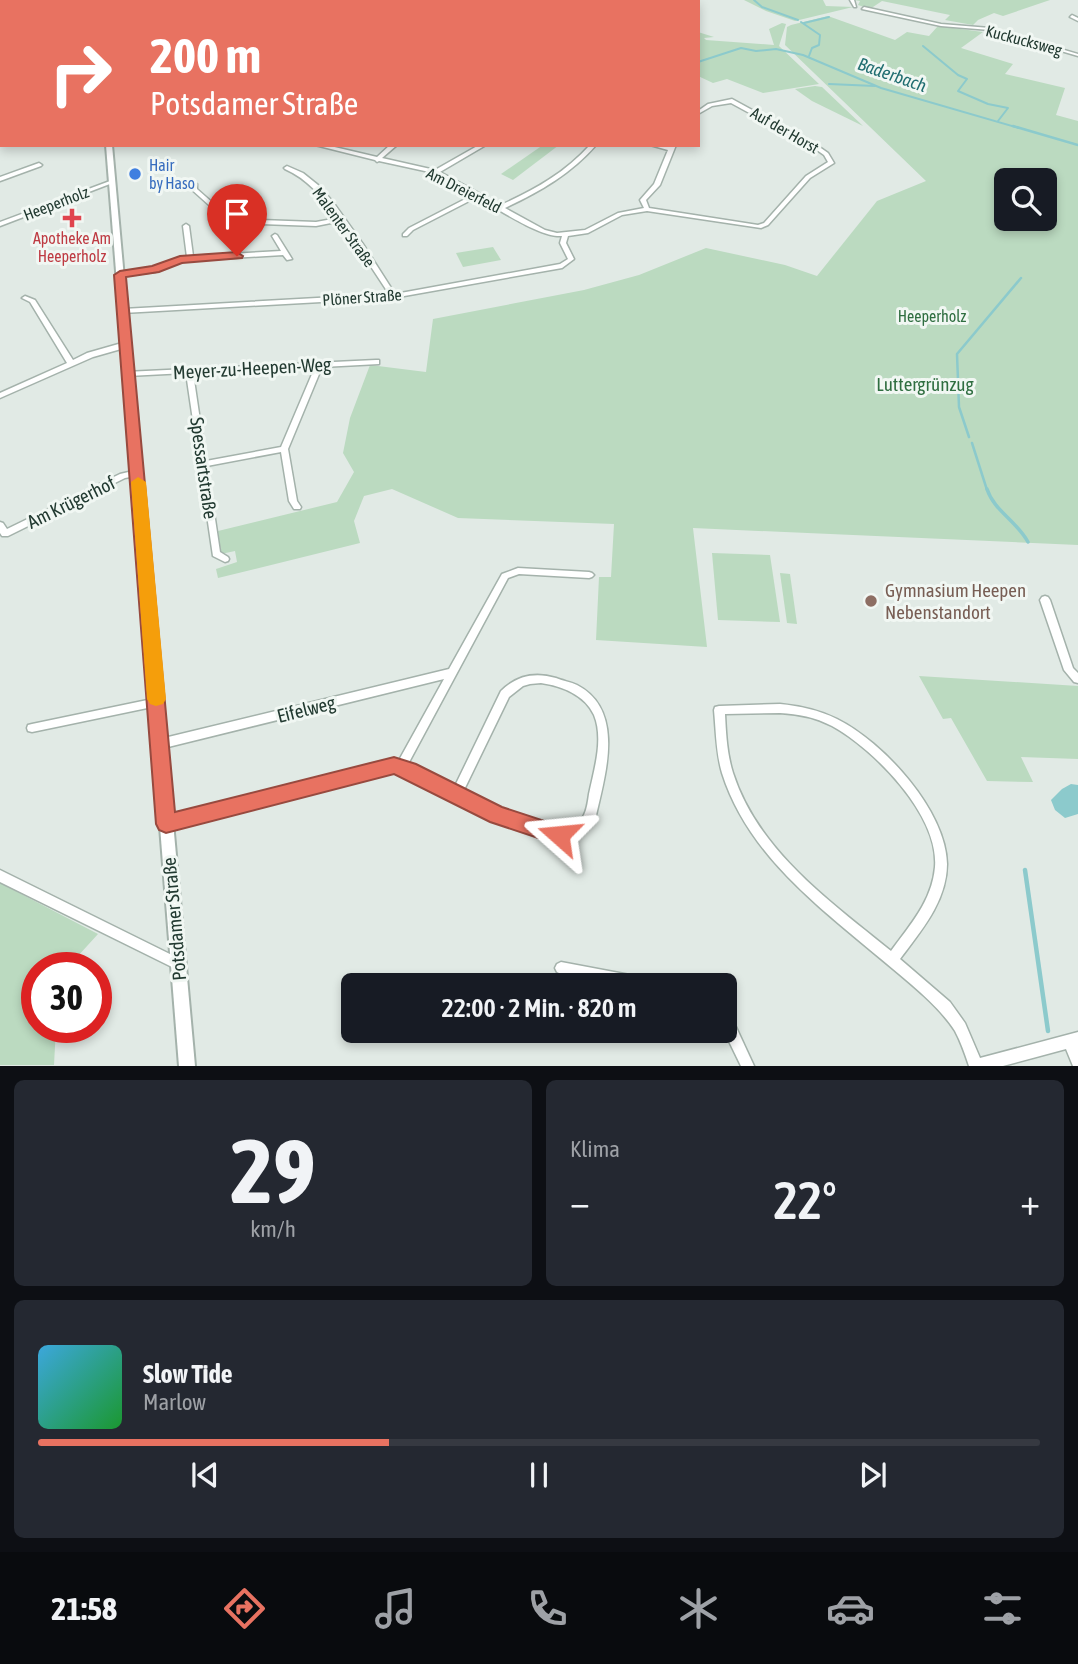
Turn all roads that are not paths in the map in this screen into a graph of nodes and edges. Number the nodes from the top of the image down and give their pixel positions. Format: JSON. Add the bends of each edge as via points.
{"nodes":[{"id":1,"x":864,"y":8,"type":"dead end"},
{"id":2,"x":1072,"y":16,"type":"dead end"},
{"id":3,"x":1078,"y":20,"type":"edge"},
{"id":4,"x":1078,"y":55,"type":"edge"},
{"id":5,"x":700,"y":109,"type":"edge"},
{"id":6,"x":109,"y":147,"type":"edge"},
{"id":7,"x":326,"y":147,"type":"edge"},
{"id":8,"x":392,"y":147,"type":"edge"},
{"id":9,"x":480,"y":147,"type":"edge"},
{"id":10,"x":591,"y":147,"type":"edge"},
{"id":11,"x":673,"y":147,"type":"edge"},
{"id":12,"x":377,"y":160,"type":"junction"},
{"id":13,"x":39,"y":165,"type":"dead end"},
{"id":14,"x":287,"y":168,"type":"dead end"},
{"id":15,"x":436,"y":172,"type":"junction"},
{"id":16,"x":0,"y":179,"type":"edge"},
{"id":17,"x":112,"y":182,"type":"junction"},
{"id":18,"x":195,"y":185,"type":"dead end"},
{"id":19,"x":476,"y":195,"type":"junction"},
{"id":20,"x":500,"y":208,"type":"junction"},
{"id":21,"x":647,"y":209,"type":"junction"},
{"id":22,"x":341,"y":219,"type":"junction"},
{"id":23,"x":0,"y":224,"type":"edge"},
{"id":24,"x":186,"y":226,"type":"dead end"},
{"id":25,"x":405,"y":235,"type":"dead end"},
{"id":26,"x":275,"y":236,"type":"dead end"},
{"id":27,"x":565,"y":236,"type":"junction"},
{"id":28,"x":190,"y":258,"type":"junction"},
{"id":29,"x":120,"y":275,"type":"junction"},
{"id":30,"x":393,"y":296,"type":"junction"},
{"id":31,"x":25,"y":298,"type":"dead end"},
{"id":32,"x":123,"y":311,"type":"junction"},
{"id":33,"x":125,"y":345,"type":"junction"},
{"id":34,"x":376,"y":362,"type":"dead end"},
{"id":35,"x":71,"y":363,"type":"junction"},
{"id":36,"x":320,"y":364,"type":"junction"},
{"id":37,"x":189,"y":371,"type":"junction"},
{"id":38,"x":128,"y":374,"type":"junction"},
{"id":39,"x":0,"y":396,"type":"edge"},
{"id":40,"x":284,"y":449,"type":"junction"},
{"id":41,"x":204,"y":464,"type":"junction"},
{"id":42,"x":137,"y":472,"type":"junction"},
{"id":43,"x":297,"y":507,"type":"dead end"},
{"id":44,"x":3,"y":530,"type":"edge"},
{"id":45,"x":225,"y":559,"type":"dead end"},
{"id":46,"x":589,"y":575,"type":"dead end"},
{"id":47,"x":1045,"y":600,"type":"dead end"},
{"id":48,"x":451,"y":673,"type":"junction"},
{"id":49,"x":1078,"y":679,"type":"edge"},
{"id":50,"x":157,"y":702,"type":"junction"},
{"id":51,"x":32,"y":728,"type":"dead end"},
{"id":52,"x":160,"y":744,"type":"junction"},
{"id":53,"x":401,"y":767,"type":"junction"},
{"id":54,"x":456,"y":796,"type":"junction"},
{"id":55,"x":166,"y":824,"type":"junction"},
{"id":56,"x":0,"y":876,"type":"edge"},
{"id":57,"x":892,"y":960,"type":"junction"},
{"id":58,"x":178,"y":964,"type":"junction"},
{"id":59,"x":561,"y":968,"type":"dead end"},
{"id":60,"x":587,"y":973,"type":"edge"},
{"id":61,"x":1074,"y":1040,"type":"edge"},
{"id":62,"x":737,"y":1043,"type":"edge"},
{"id":63,"x":1078,"y":1062,"type":"edge"},
{"id":64,"x":976,"y":1065,"type":"edge"},
{"id":65,"x":187,"y":1066,"type":"edge"},
{"id":66,"x":748,"y":1066,"type":"edge"}],
"edges":[{"from":1,"to":4,"type":"street","name":"Kuckucksweg","via":[[1002,32]]},
{"from":2,"to":3,"type":"street"},
{"from":5,"to":21,"type":"street","name":"Auf der Horst","via":[[732,101],[816,146],[831,163],[808,177],[759,227]]},
{"from":6,"to":17,"type":"street","name":"Potsdamer Straße"},
{"from":7,"to":12,"type":"street","name":"Am Dreierfeld"},
{"from":8,"to":12,"type":"street"},
{"from":9,"to":15,"type":"street"},
{"from":10,"to":20,"type":"street","via":[[554,180]]},
{"from":11,"to":21,"type":"street","via":[[657,185],[643,200]]},
{"from":12,"to":15,"type":"street","name":"Am Dreierfeld"},
{"from":13,"to":16,"type":"street"},
{"from":14,"to":22,"type":"street","name":"Malenter Straße","via":[[321,190]]},
{"from":15,"to":19,"type":"street","name":"Am Dreierfeld"},
{"from":17,"to":23,"type":"street","name":"Heeperholz"},
{"from":17,"to":29,"type":"street","name":"Potsdamer Straße"},
{"from":18,"to":22,"type":"street","via":[[229,221],[316,224]]},
{"from":19,"to":20,"type":"street","name":"Am Dreierfeld"},
{"from":19,"to":25,"type":"street"},
{"from":20,"to":27,"type":"street","name":"Am Dreierfeld","via":[[543,231]]},
{"from":21,"to":27,"type":"street","via":[[625,212],[592,230]]},
{"from":22,"to":30,"type":"street","name":"Malenter Straße"},
{"from":24,"to":28,"type":"street"},
{"from":26,"to":28,"type":"street","via":[[287,256]]},
{"from":27,"to":30,"type":"street","name":"Plöner Straße","via":[[563,243],[571,259],[562,266]]},
{"from":28,"to":29,"type":"street"},
{"from":29,"to":32,"type":"street","name":"Potsdamer Straße"},
{"from":30,"to":32,"type":"street","name":"Plöner Straße"},
{"from":31,"to":35,"type":"street","via":[[33,301]]},
{"from":32,"to":33,"type":"street","name":"Potsdamer Straße"},
{"from":33,"to":35,"type":"street"},
{"from":33,"to":38,"type":"street","name":"Potsdamer Straße"},
{"from":34,"to":36,"type":"street","name":"Meyer-zu-Heepen-Weg"},
{"from":35,"to":39,"type":"street"},
{"from":36,"to":37,"type":"street","name":"Meyer-zu-Heepen-Weg"},
{"from":36,"to":40,"type":"street"},
{"from":37,"to":38,"type":"street","name":"Meyer-zu-Heepen-Weg"},
{"from":37,"to":41,"type":"street","name":"Spessartstraße"},
{"from":38,"to":42,"type":"street","name":"Potsdamer Straße"},
{"from":40,"to":41,"type":"street"},
{"from":40,"to":43,"type":"street"},
{"from":41,"to":45,"type":"street","name":"Spessartstraße","via":[[216,554]]},
{"from":42,"to":44,"type":"street","name":"Am Krügerhof"},
{"from":42,"to":50,"type":"street","name":"Potsdamer Straße"},
{"from":46,"to":48,"type":"street","via":[[518,571],[505,576]]},
{"from":47,"to":49,"type":"street","via":[[1069,670]]},
{"from":48,"to":52,"type":"street","name":"Eifelweg"},
{"from":48,"to":53,"type":"street"},
{"from":50,"to":51,"type":"street"},
{"from":50,"to":52,"type":"street","name":"Potsdamer Straße"},
{"from":52,"to":55,"type":"street","name":"Potsdamer Straße"},
{"from":53,"to":54,"type":"street"},
{"from":53,"to":55,"type":"street","via":[[390,766]]},
{"from":54,"to":54,"type":"street","via":[[559,835],[579,830],[589,820],[599,767],[603,728],[596,704],[583,692],[557,682],[526,679],[512,687]]},
{"from":55,"to":58,"type":"street","name":"Potsdamer Straße"},
{"from":56,"to":58,"type":"street"},
{"from":57,"to":57,"type":"street","via":[[932,901],[939,877],[940,850],[920,805],[876,754],[835,722],[802,711],[719,710],[728,772],[763,841],[804,886]]},
{"from":57,"to":64,"type":"street","via":[[945,1007]]},
{"from":58,"to":65,"type":"street","name":"Potsdamer Straße"},
{"from":59,"to":60,"type":"street"},
{"from":61,"to":63,"type":"street"},
{"from":61,"to":64,"type":"street"},
{"from":62,"to":66,"type":"street"}]}
